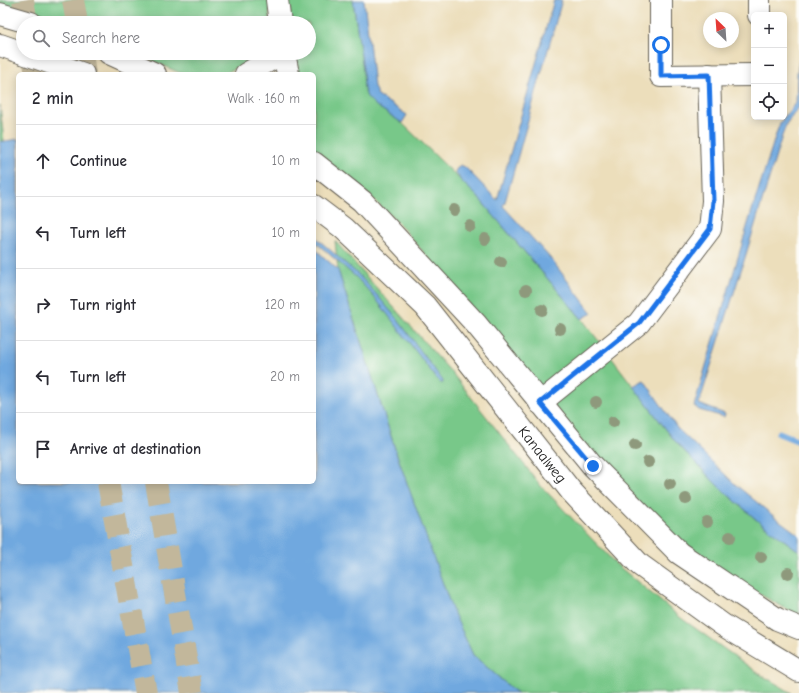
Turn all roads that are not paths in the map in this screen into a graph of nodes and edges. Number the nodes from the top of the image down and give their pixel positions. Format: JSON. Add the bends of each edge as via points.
{"nodes":[{"id":1,"x":277,"y":0,"type":"edge"},
{"id":2,"x":661,"y":0,"type":"edge"},
{"id":3,"x":759,"y":0,"type":"edge"},
{"id":4,"x":760,"y":12,"type":"edge"},
{"id":5,"x":0,"y":14,"type":"edge"},
{"id":6,"x":279,"y":16,"type":"edge"},
{"id":7,"x":16,"y":19,"type":"edge"},
{"id":8,"x":0,"y":45,"type":"edge"},
{"id":9,"x":16,"y":51,"type":"edge"},
{"id":10,"x":43,"y":60,"type":"edge"},
{"id":11,"x":124,"y":60,"type":"edge"},
{"id":12,"x":271,"y":60,"type":"edge"},
{"id":13,"x":285,"y":60,"type":"edge"},
{"id":14,"x":77,"y":72,"type":"edge"},
{"id":15,"x":151,"y":72,"type":"edge"},
{"id":16,"x":250,"y":72,"type":"edge"},
{"id":17,"x":288,"y":72,"type":"edge"},
{"id":18,"x":709,"y":75,"type":"junction"},
{"id":19,"x":751,"y":75,"type":"edge"},
{"id":20,"x":316,"y":165,"type":"edge"},
{"id":21,"x":316,"y":208,"type":"edge"},
{"id":22,"x":540,"y":403,"type":"junction"},
{"id":23,"x":799,"y":628,"type":"edge"},
{"id":24,"x":799,"y":671,"type":"edge"}],
"edges":[{"from":1,"to":6,"type":"street"},
{"from":2,"to":18,"type":"street","via":[[661,76]]},
{"from":3,"to":4,"type":"street"},
{"from":5,"to":7,"type":"street"},
{"from":8,"to":9,"type":"street"},
{"from":10,"to":14,"type":"street"},
{"from":11,"to":15,"type":"street"},
{"from":12,"to":16,"type":"street"},
{"from":13,"to":17,"type":"street"},
{"from":18,"to":19,"type":"street"},
{"from":18,"to":22,"type":"street","via":[[713,201],[710,229],[639,323]]},
{"from":20,"to":22,"type":"street","via":[[362,201],[476,324]]},
{"from":21,"to":24,"type":"street","name":"Kanaalweg","via":[[343,228],[425,306],[571,491],[640,564],[723,625]]},
{"from":22,"to":23,"type":"street","via":[[593,466],[679,553],[777,619]]}]}
